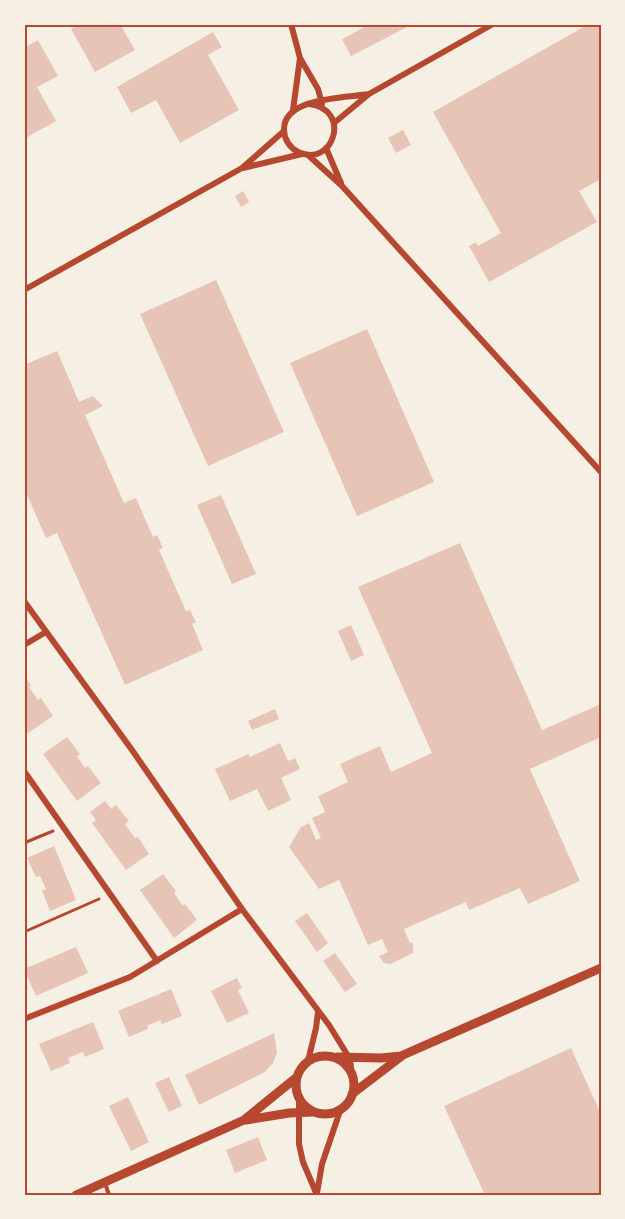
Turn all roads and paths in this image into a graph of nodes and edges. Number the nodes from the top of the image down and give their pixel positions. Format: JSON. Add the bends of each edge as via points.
{"nodes":[{"id":1,"x":291,"y":24,"type":"edge"},
{"id":2,"x":493,"y":24,"type":"edge"},
{"id":3,"x":300,"y":58,"type":"junction"},
{"id":4,"x":369,"y":94,"type":"junction"},
{"id":5,"x":322,"y":104,"type":"junction"},
{"id":6,"x":293,"y":110,"type":"junction"},
{"id":7,"x":334,"y":123,"type":"junction"},
{"id":8,"x":284,"y":131,"type":"junction"},
{"id":9,"x":326,"y":148,"type":"junction"},
{"id":10,"x":305,"y":154,"type":"junction"},
{"id":11,"x":242,"y":168,"type":"junction"},
{"id":12,"x":342,"y":186,"type":"junction"},
{"id":13,"x":24,"y":290,"type":"edge"},
{"id":14,"x":601,"y":472,"type":"edge"},
{"id":15,"x":24,"y":601,"type":"edge"},
{"id":16,"x":46,"y":632,"type":"junction"},
{"id":17,"x":24,"y":645,"type":"edge"},
{"id":18,"x":24,"y":771,"type":"edge"},
{"id":19,"x":63,"y":826,"type":"junction"},
{"id":20,"x":24,"y":843,"type":"edge"},
{"id":21,"x":110,"y":894,"type":"junction"},
{"id":22,"x":242,"y":909,"type":"junction"},
{"id":23,"x":24,"y":932,"type":"edge"},
{"id":24,"x":157,"y":961,"type":"junction"},
{"id":25,"x":601,"y":968,"type":"edge"},
{"id":26,"x":318,"y":1012,"type":"junction"},
{"id":27,"x":24,"y":1019,"type":"edge"},
{"id":28,"x":403,"y":1055,"type":"junction"},
{"id":29,"x":335,"y":1057,"type":"junction"},
{"id":30,"x":350,"y":1059,"type":"junction"},
{"id":31,"x":308,"y":1061,"type":"junction"},
{"id":32,"x":352,"y":1076,"type":"junction"},
{"id":33,"x":297,"y":1077,"type":"junction"},
{"id":34,"x":352,"y":1094,"type":"junction"},
{"id":35,"x":298,"y":1097,"type":"junction"},
{"id":36,"x":341,"y":1108,"type":"junction"},
{"id":37,"x":297,"y":1112,"type":"junction"},
{"id":38,"x":316,"y":1112,"type":"junction"},
{"id":39,"x":244,"y":1120,"type":"junction"},
{"id":40,"x":105,"y":1182,"type":"junction"},
{"id":41,"x":317,"y":1194,"type":"edge"},
{"id":42,"x":76,"y":1195,"type":"edge"},
{"id":43,"x":109,"y":1195,"type":"edge"}],
"edges":[{"from":1,"to":3,"type":"street"},
{"from":2,"to":4,"type":"street"},
{"from":3,"to":5,"type":"street"},
{"from":3,"to":6,"type":"street"},
{"from":4,"to":5,"type":"street"},
{"from":4,"to":7,"type":"street"},
{"from":5,"to":6,"type":"street","via":[[300,105]]},
{"from":5,"to":7,"type":"street"},
{"from":6,"to":8,"type":"street"},
{"from":7,"to":9,"type":"street","via":[[335,132]]},
{"from":8,"to":10,"type":"street","via":[[289,145]]},
{"from":8,"to":11,"type":"street"},
{"from":9,"to":10,"type":"street"},
{"from":9,"to":12,"type":"street"},
{"from":10,"to":11,"type":"street"},
{"from":10,"to":12,"type":"street"},
{"from":11,"to":13,"type":"street"},
{"from":12,"to":14,"type":"street"},
{"from":15,"to":16,"type":"street"},
{"from":16,"to":17,"type":"street"},
{"from":16,"to":22,"type":"street"},
{"from":18,"to":19,"type":"street"},
{"from":19,"to":20,"type":"path"},
{"from":19,"to":21,"type":"street"},
{"from":21,"to":23,"type":"path"},
{"from":21,"to":24,"type":"street"},
{"from":22,"to":24,"type":"street"},
{"from":22,"to":26,"type":"street"},
{"from":24,"to":27,"type":"street","via":[[130,977]]},
{"from":25,"to":28,"type":"street"},
{"from":26,"to":30,"type":"street"},
{"from":26,"to":31,"type":"street"},
{"from":28,"to":30,"type":"street"},
{"from":28,"to":34,"type":"street"},
{"from":29,"to":30,"type":"street"},
{"from":29,"to":31,"type":"street"},
{"from":29,"to":32,"type":"street"},
{"from":30,"to":32,"type":"street"},
{"from":31,"to":33,"type":"street"},
{"from":32,"to":34,"type":"street"},
{"from":33,"to":35,"type":"street"},
{"from":33,"to":39,"type":"street"},
{"from":34,"to":36,"type":"street"},
{"from":35,"to":37,"type":"street"},
{"from":35,"to":38,"type":"street"},
{"from":36,"to":38,"type":"street","via":[[329,1113]]},
{"from":36,"to":41,"type":"street","via":[[322,1164]]},
{"from":37,"to":38,"type":"street"},
{"from":37,"to":39,"type":"street"},
{"from":37,"to":41,"type":"street","via":[[303,1162]]},
{"from":39,"to":40,"type":"street"},
{"from":40,"to":42,"type":"street"},
{"from":40,"to":43,"type":"lane"}]}
